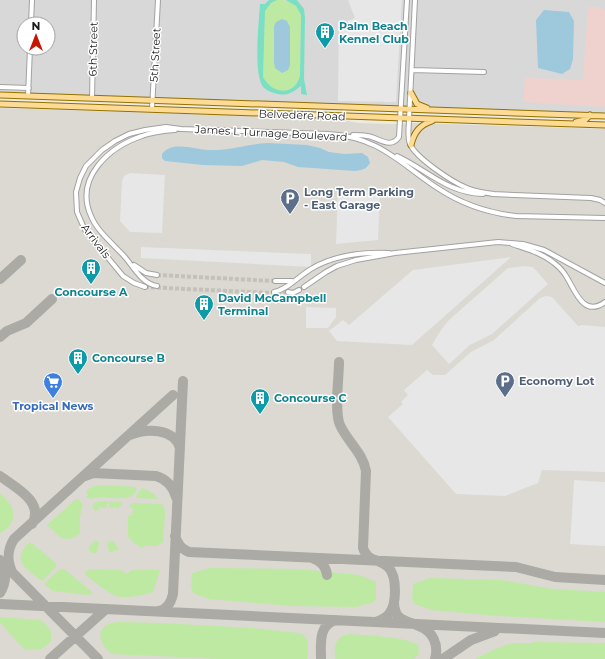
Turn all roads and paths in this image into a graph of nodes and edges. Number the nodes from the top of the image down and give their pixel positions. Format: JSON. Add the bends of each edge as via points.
{"nodes":[{"id":1,"x":32,"y":0,"type":"edge"},
{"id":2,"x":94,"y":0,"type":"edge"},
{"id":3,"x":158,"y":0,"type":"edge"},
{"id":4,"x":407,"y":0,"type":"edge"},
{"id":5,"x":415,"y":0,"type":"edge"},
{"id":6,"x":31,"y":16,"type":"edge"},
{"id":7,"x":30,"y":56,"type":"edge"},
{"id":8,"x":412,"y":70,"type":"junction"},
{"id":9,"x":484,"y":72,"type":"dead end"},
{"id":10,"x":0,"y":87,"type":"edge"},
{"id":11,"x":29,"y":88,"type":"junction"},
{"id":12,"x":410,"y":93,"type":"junction"},
{"id":13,"x":0,"y":95,"type":"edge"},
{"id":14,"x":28,"y":96,"type":"junction"},
{"id":15,"x":92,"y":98,"type":"junction"},
{"id":16,"x":152,"y":100,"type":"junction"},
{"id":17,"x":0,"y":104,"type":"edge"},
{"id":18,"x":152,"y":109,"type":"junction"},
{"id":19,"x":400,"y":109,"type":"junction"},
{"id":20,"x":410,"y":110,"type":"junction"},
{"id":21,"x":433,"y":110,"type":"junction"},
{"id":22,"x":590,"y":116,"type":"junction"},
{"id":23,"x":605,"y":116,"type":"edge"},
{"id":24,"x":400,"y":118,"type":"junction"},
{"id":25,"x":409,"y":119,"type":"junction"},
{"id":26,"x":435,"y":120,"type":"junction"},
{"id":27,"x":570,"y":124,"type":"junction"},
{"id":28,"x":605,"y":125,"type":"edge"},
{"id":29,"x":181,"y":129,"type":"junction"},
{"id":30,"x":343,"y":135,"type":"junction"},
{"id":31,"x":411,"y":145,"type":"junction"},
{"id":32,"x":389,"y":153,"type":"junction"},
{"id":33,"x":494,"y":194,"type":"junction"},
{"id":34,"x":605,"y":203,"type":"edge"},
{"id":35,"x":604,"y":218,"type":"edge"},
{"id":36,"x":506,"y":242,"type":"junction"},
{"id":37,"x":395,"y":253,"type":"junction"},
{"id":38,"x":128,"y":261,"type":"junction"},
{"id":39,"x":157,"y":275,"type":"tunnel mouth"},
{"id":40,"x":274,"y":281,"type":"tunnel mouth"},
{"id":41,"x":294,"y":281,"type":"junction"},
{"id":42,"x":605,"y":283,"type":"edge"},
{"id":43,"x":157,"y":286,"type":"dead end"},
{"id":44,"x":145,"y":287,"type":"tunnel mouth"},
{"id":45,"x":304,"y":287,"type":"dead end"},
{"id":46,"x":299,"y":290,"type":"dead end"},
{"id":47,"x":274,"y":292,"type":"dead end"},
{"id":48,"x":288,"y":292,"type":"tunnel mouth"},
{"id":49,"x":605,"y":302,"type":"edge"}],
"edges":[{"from":1,"to":6,"type":"street"},
{"from":2,"to":15,"type":"street","name":"6th Street"},
{"from":3,"to":16,"type":"street","name":"5th Street"},
{"from":4,"to":19,"type":"street"},
{"from":5,"to":8,"type":"street"},
{"from":7,"to":11,"type":"street"},
{"from":8,"to":9,"type":"street"},
{"from":8,"to":12,"type":"street"},
{"from":10,"to":11,"type":"street"},
{"from":11,"to":14,"type":"street"},
{"from":12,"to":20,"type":"street"},
{"from":12,"to":21,"type":"main road","via":[[419,105]]},
{"from":13,"to":14,"type":"main road","name":"Belvedere Road"},
{"from":14,"to":15,"type":"main road","name":"Belvedere Road"},
{"from":15,"to":16,"type":"main road","name":"Belvedere Road"},
{"from":16,"to":18,"type":"street","name":"5th Street"},
{"from":16,"to":19,"type":"main road","name":"Belvedere Road"},
{"from":17,"to":18,"type":"main road","name":"Belvedere Road"},
{"from":18,"to":24,"type":"main road","name":"Belvedere Road"},
{"from":19,"to":20,"type":"main road","name":"Belvedere Road"},
{"from":19,"to":24,"type":"street"},
{"from":20,"to":21,"type":"main road","name":"Belvedere Road"},
{"from":20,"to":25,"type":"street"},
{"from":21,"to":22,"type":"main road","name":"Belvedere Road"},
{"from":22,"to":23,"type":"main road","name":"Belvedere Road"},
{"from":22,"to":27,"type":"main road"},
{"from":24,"to":25,"type":"main road","name":"Belvedere Road"},
{"from":24,"to":30,"type":"street","via":[[399,137],[392,143],[367,136]]},
{"from":25,"to":26,"type":"main road","name":"Belvedere Road"},
{"from":25,"to":31,"type":"street"},
{"from":26,"to":27,"type":"main road","name":"Belvedere Road"},
{"from":26,"to":31,"type":"main road","via":[[418,129]]},
{"from":27,"to":28,"type":"main road","name":"Belvedere Road"},
{"from":29,"to":30,"type":"street","name":"James L Turnage Boulevard"},
{"from":29,"to":38,"type":"street","via":[[149,133],[130,140],[102,161],[90,177],[86,191],[88,211],[95,223]]},
{"from":29,"to":44,"type":"street","name":"Arrivals","via":[[166,126],[129,134],[115,141],[91,160],[77,185],[76,206],[85,230],[123,276]]},
{"from":30,"to":32,"type":"street","name":"James L Turnage Boulevard","via":[[368,142]]},
{"from":31,"to":33,"type":"street","via":[[428,163],[454,182]]},
{"from":32,"to":33,"type":"street","via":[[408,161],[453,188],[474,194]]},
{"from":32,"to":35,"type":"street","name":"James L Turnage Boulevard","via":[[443,192],[482,209],[516,216]]},
{"from":33,"to":34,"type":"street","via":[[591,198]]},
{"from":36,"to":37,"type":"street"},
{"from":36,"to":42,"type":"street","via":[[544,250]]},
{"from":36,"to":49,"type":"street","via":[[543,255],[553,262],[564,273],[585,304],[595,306]]},
{"from":37,"to":41,"type":"street","via":[[343,256],[323,263]]},
{"from":37,"to":45,"type":"street","via":[[337,266]]},
{"from":38,"to":39,"type":"street","via":[[143,272]]},
{"from":38,"to":43,"type":"street","via":[[142,278]]},
{"from":40,"to":41,"type":"street"},
{"from":41,"to":47,"type":"street"},
{"from":46,"to":48,"type":"street"}]}
